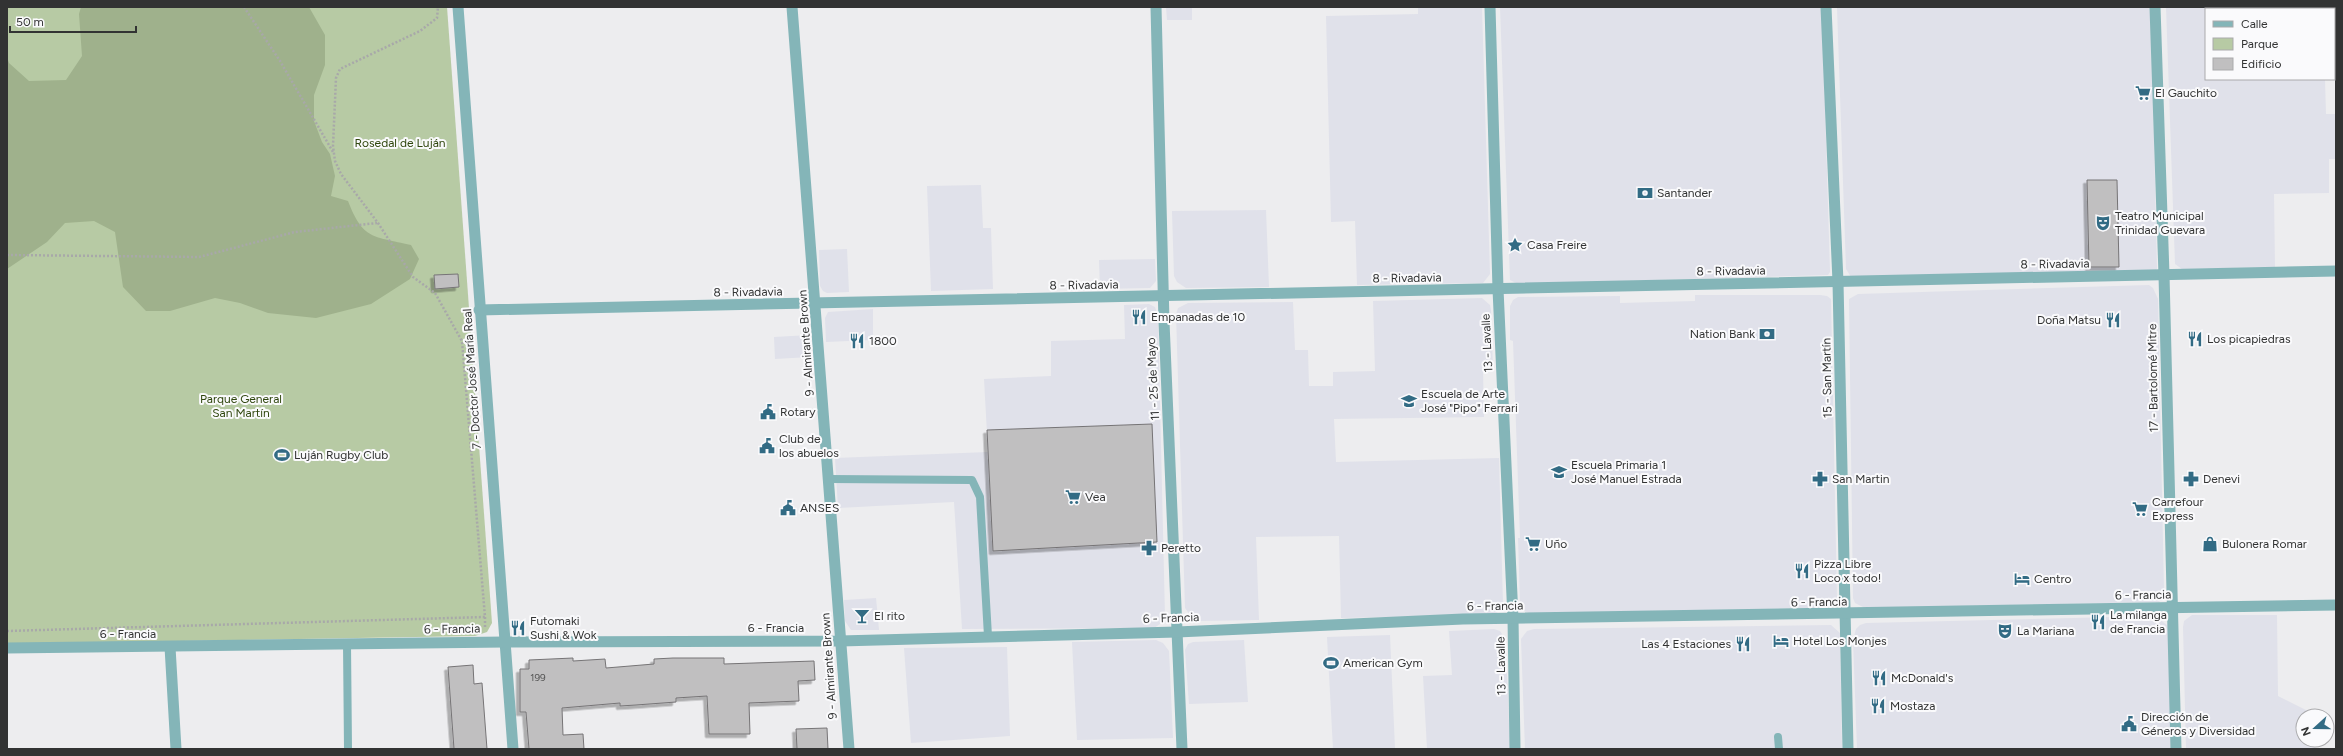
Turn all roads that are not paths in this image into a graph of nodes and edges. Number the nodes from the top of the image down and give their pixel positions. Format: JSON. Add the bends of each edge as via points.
{"nodes":[{"id":1,"x":458,"y":7,"type":"edge"},
{"id":2,"x":792,"y":7,"type":"edge"},
{"id":3,"x":1156,"y":7,"type":"edge"},
{"id":4,"x":1490,"y":7,"type":"edge"},
{"id":5,"x":1826,"y":7,"type":"edge"},
{"id":6,"x":2155,"y":7,"type":"edge"},
{"id":7,"x":2336,"y":271,"type":"edge"},
{"id":8,"x":2164,"y":275,"type":"junction"},
{"id":9,"x":1838,"y":282,"type":"junction"},
{"id":10,"x":1498,"y":289,"type":"junction"},
{"id":11,"x":1163,"y":296,"type":"junction"},
{"id":12,"x":816,"y":303,"type":"junction"},
{"id":13,"x":480,"y":310,"type":"junction"},
{"id":14,"x":829,"y":479,"type":"junction"},
{"id":15,"x":2336,"y":605,"type":"edge"},
{"id":16,"x":2171,"y":607,"type":"junction"},
{"id":17,"x":1845,"y":615,"type":"junction"},
{"id":18,"x":1513,"y":618,"type":"junction"},
{"id":19,"x":1177,"y":632,"type":"junction"},
{"id":20,"x":988,"y":636,"type":"junction"},
{"id":21,"x":840,"y":641,"type":"junction"},
{"id":22,"x":505,"y":642,"type":"junction"},
{"id":23,"x":347,"y":644,"type":"junction"},
{"id":24,"x":170,"y":647,"type":"junction"},
{"id":25,"x":7,"y":648,"type":"edge"},
{"id":26,"x":1778,"y":737,"type":"dead end"},
{"id":27,"x":176,"y":749,"type":"edge"},
{"id":28,"x":348,"y":749,"type":"edge"},
{"id":29,"x":513,"y":749,"type":"edge"},
{"id":30,"x":849,"y":749,"type":"edge"},
{"id":31,"x":1182,"y":749,"type":"edge"},
{"id":32,"x":1515,"y":749,"type":"edge"},
{"id":33,"x":1779,"y":749,"type":"edge"},
{"id":34,"x":1848,"y":749,"type":"edge"},
{"id":35,"x":2176,"y":749,"type":"edge"}],
"edges":[{"from":1,"to":13,"type":"street","name":"7 - Doctor José María Real"},
{"from":2,"to":12,"type":"street","name":"9 - Almirante Brown"},
{"from":3,"to":11,"type":"street","name":"11 - 25 de Mayo"},
{"from":4,"to":10,"type":"street","name":"13 - Lavalle"},
{"from":5,"to":9,"type":"street","name":"15 - San Martín"},
{"from":6,"to":8,"type":"street","name":"17 - Bartolomé Mitre"},
{"from":7,"to":8,"type":"street","name":"8 - Rivadavia"},
{"from":8,"to":9,"type":"street","name":"8 - Rivadavia"},
{"from":8,"to":16,"type":"street","name":"17 - Bartolomé Mitre"},
{"from":9,"to":10,"type":"street","name":"8 - Rivadavia"},
{"from":9,"to":17,"type":"street","name":"15 - San Martín"},
{"from":10,"to":11,"type":"street","name":"8 - Rivadavia"},
{"from":10,"to":18,"type":"street","name":"13 - Lavalle"},
{"from":11,"to":12,"type":"street","name":"8 - Rivadavia"},
{"from":11,"to":19,"type":"street","name":"11 - 25 de Mayo"},
{"from":12,"to":13,"type":"street","name":"8 - Rivadavia"},
{"from":12,"to":14,"type":"street","name":"9 - Almirante Brown"},
{"from":13,"to":22,"type":"street","name":"7 - Doctor José María Real"},
{"from":14,"to":20,"type":"lane","via":[[972,480],[980,497]]},
{"from":14,"to":21,"type":"street","name":"9 - Almirante Brown"},
{"from":15,"to":16,"type":"street","name":"6 - Francia"},
{"from":16,"to":17,"type":"street","name":"6 - Francia"},
{"from":16,"to":35,"type":"street","name":"17 - Bartolomé Mitre"},
{"from":17,"to":18,"type":"street","name":"6 - Francia"},
{"from":17,"to":34,"type":"street","name":"15 - San Martín"},
{"from":18,"to":19,"type":"street","name":"6 - Francia"},
{"from":18,"to":32,"type":"street","name":"13 - Lavalle"},
{"from":19,"to":20,"type":"street","name":"6 - Francia"},
{"from":19,"to":31,"type":"street","name":"11 - 25 de Mayo"},
{"from":20,"to":21,"type":"street","name":"6 - Francia"},
{"from":21,"to":22,"type":"street","name":"6 - Francia"},
{"from":21,"to":30,"type":"street","name":"9 - Almirante Brown"},
{"from":22,"to":23,"type":"street","name":"6 - Francia"},
{"from":22,"to":29,"type":"street","name":"7 - Doctor José María Real"},
{"from":23,"to":24,"type":"street","name":"6 - Francia"},
{"from":23,"to":28,"type":"lane"},
{"from":24,"to":25,"type":"street","name":"6 - Francia"},
{"from":24,"to":27,"type":"street"},
{"from":26,"to":33,"type":"lane"}]}
